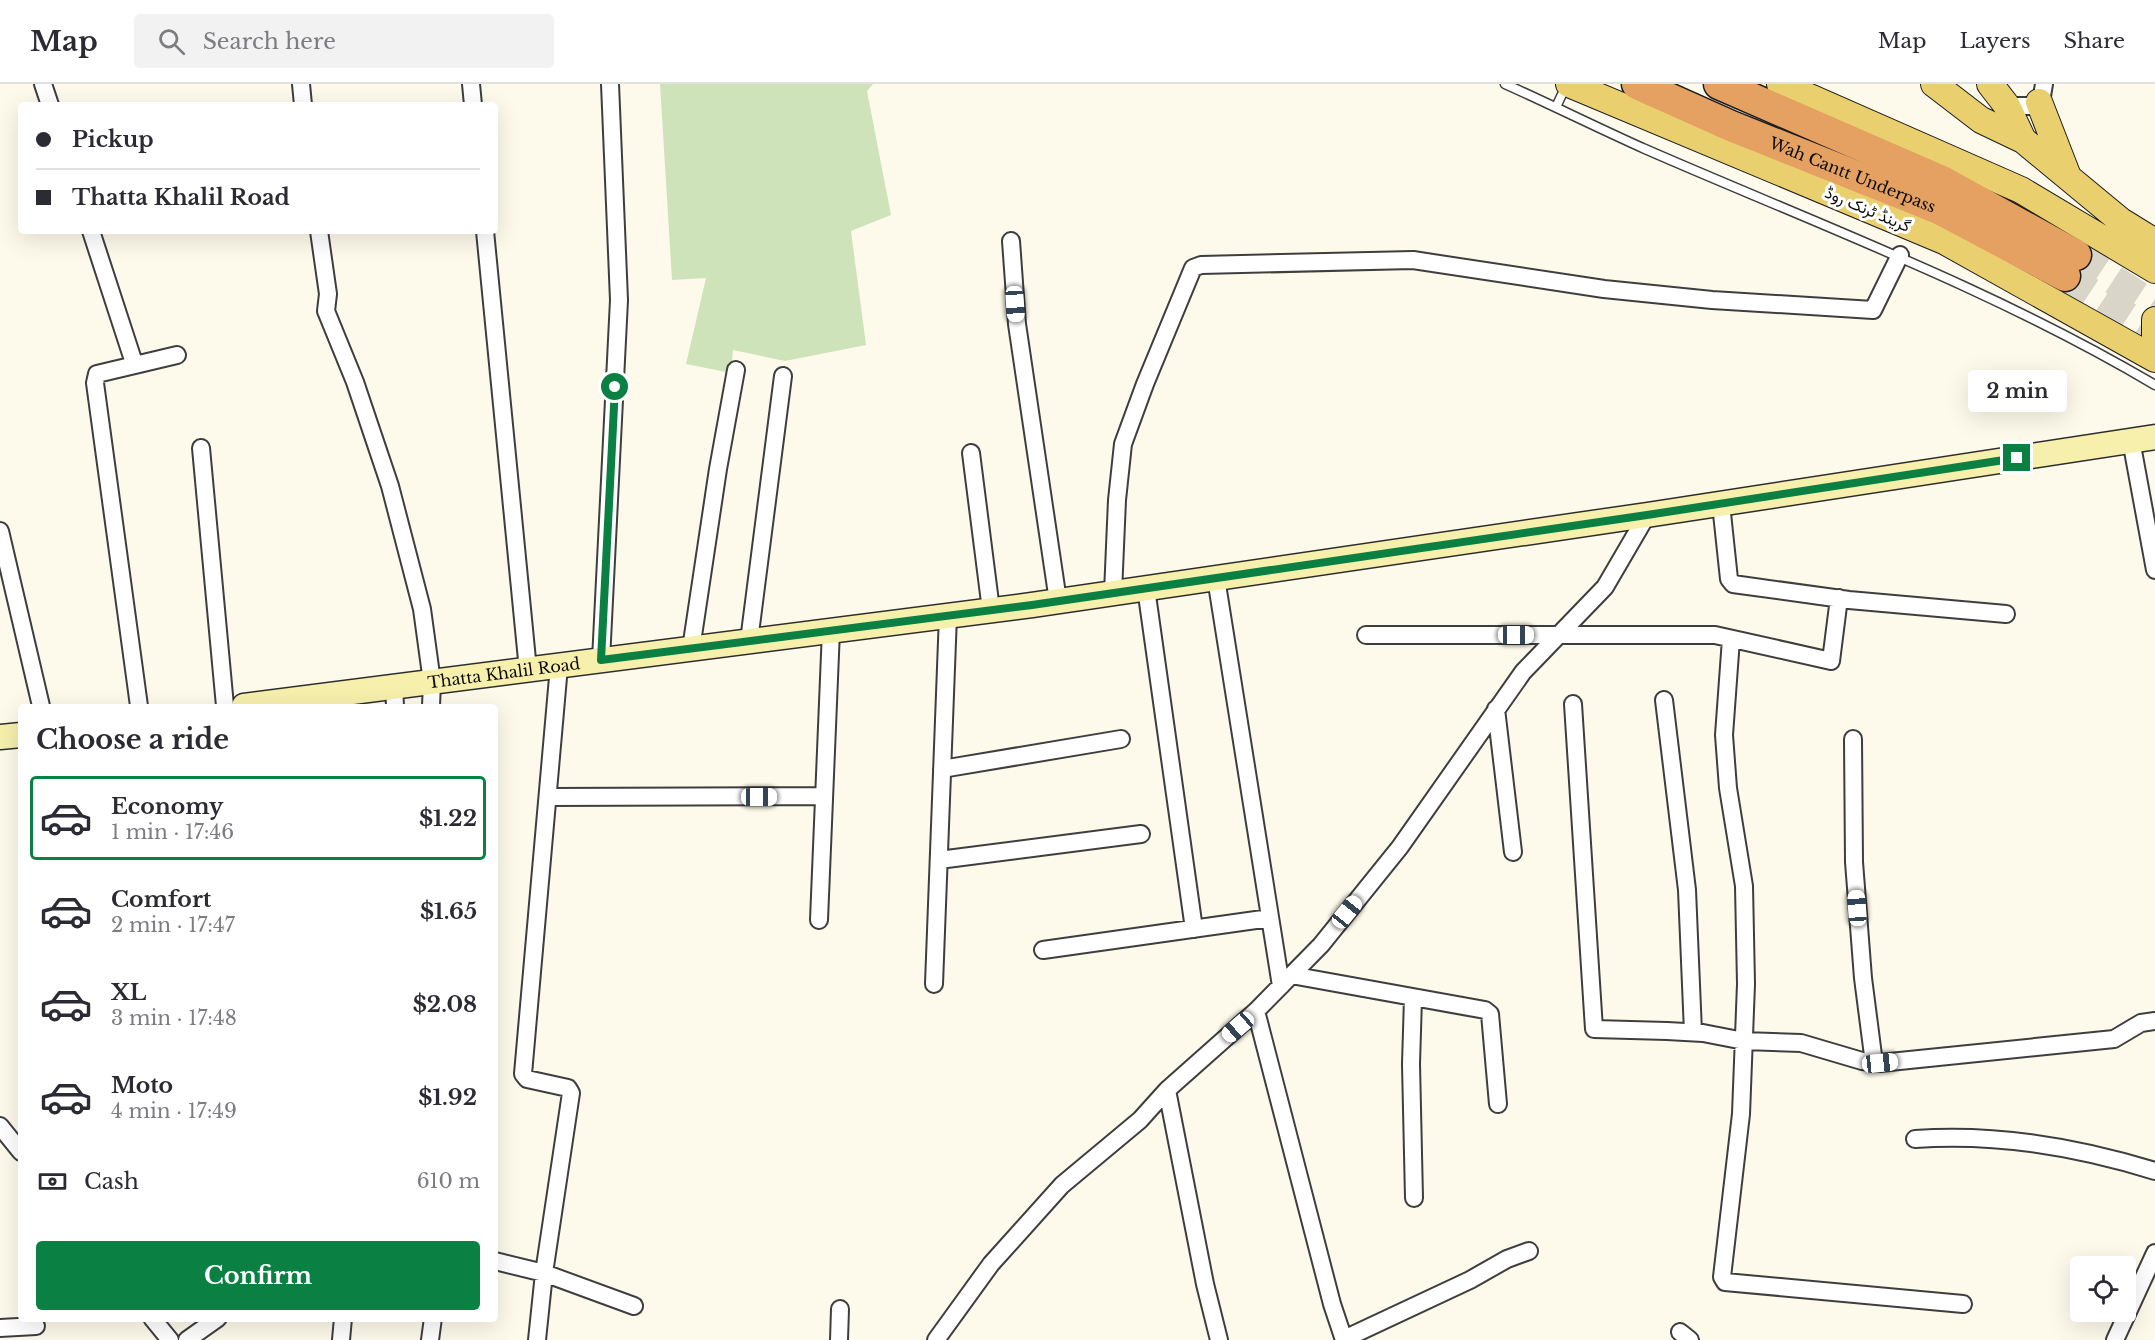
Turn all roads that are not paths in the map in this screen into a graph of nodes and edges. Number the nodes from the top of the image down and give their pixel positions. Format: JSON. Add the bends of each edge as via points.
{"nodes":[{"id":1,"x":43,"y":84,"type":"edge"},
{"id":2,"x":302,"y":84,"type":"edge"},
{"id":3,"x":471,"y":84,"type":"edge"},
{"id":4,"x":610,"y":84,"type":"edge"},
{"id":5,"x":1505,"y":84,"type":"edge"},
{"id":6,"x":1568,"y":84,"type":"edge"},
{"id":7,"x":1637,"y":84,"type":"edge"},
{"id":8,"x":1719,"y":84,"type":"edge"},
{"id":9,"x":1780,"y":84,"type":"edge"},
{"id":10,"x":1990,"y":84,"type":"edge"},
{"id":11,"x":1938,"y":88,"type":"edge"},
{"id":12,"x":2041,"y":93,"type":"edge"},
{"id":13,"x":49,"y":102,"type":"edge"},
{"id":14,"x":303,"y":102,"type":"edge"},
{"id":15,"x":473,"y":102,"type":"edge"},
{"id":16,"x":2007,"y":106,"type":"junction"},
{"id":17,"x":1556,"y":107,"type":"junction"},
{"id":18,"x":2023,"y":140,"type":"junction"},
{"id":19,"x":2067,"y":174,"type":"junction"},
{"id":20,"x":92,"y":234,"type":"edge"},
{"id":21,"x":319,"y":234,"type":"edge"},
{"id":22,"x":484,"y":234,"type":"edge"},
{"id":23,"x":1011,"y":241,"type":"dead end"},
{"id":24,"x":2155,"y":242,"type":"edge"},
{"id":25,"x":1900,"y":255,"type":"junction"},
{"id":26,"x":2155,"y":270,"type":"edge"},
{"id":27,"x":2155,"y":320,"type":"edge"},
{"id":28,"x":2155,"y":343,"type":"edge"},
{"id":29,"x":177,"y":355,"type":"dead end"},
{"id":30,"x":2155,"y":359,"type":"edge"},
{"id":31,"x":134,"y":363,"type":"junction"},
{"id":32,"x":736,"y":370,"type":"dead end"},
{"id":33,"x":783,"y":376,"type":"dead end"},
{"id":34,"x":2155,"y":385,"type":"edge"},
{"id":35,"x":2155,"y":437,"type":"edge"},
{"id":36,"x":2131,"y":440,"type":"junction"},
{"id":37,"x":201,"y":448,"type":"dead end"},
{"id":38,"x":971,"y":453,"type":"dead end"},
{"id":39,"x":1721,"y":504,"type":"junction"},
{"id":40,"x":1647,"y":515,"type":"junction"},
{"id":41,"x":0,"y":531,"type":"edge"},
{"id":42,"x":2155,"y":570,"type":"edge"},
{"id":43,"x":1216,"y":578,"type":"junction"},
{"id":44,"x":1146,"y":588,"type":"junction"},
{"id":45,"x":1113,"y":593,"type":"junction"},
{"id":46,"x":1839,"y":598,"type":"junction"},
{"id":47,"x":1058,"y":601,"type":"junction"},
{"id":48,"x":990,"y":610,"type":"junction"},
{"id":49,"x":2006,"y":614,"type":"dead end"},
{"id":50,"x":948,"y":615,"type":"junction"},
{"id":51,"x":831,"y":630,"type":"junction"},
{"id":52,"x":1366,"y":634,"type":"dead end"},
{"id":53,"x":1558,"y":635,"type":"junction"},
{"id":54,"x":1731,"y":639,"type":"junction"},
{"id":55,"x":749,"y":641,"type":"junction"},
{"id":56,"x":691,"y":649,"type":"junction"},
{"id":57,"x":601,"y":660,"type":"junction"},
{"id":58,"x":559,"y":666,"type":"junction"},
{"id":59,"x":528,"y":670,"type":"junction"},
{"id":60,"x":432,"y":682,"type":"junction"},
{"id":61,"x":395,"y":697,"type":"edge"},
{"id":62,"x":1664,"y":700,"type":"dead end"},
{"id":63,"x":41,"y":704,"type":"edge"},
{"id":64,"x":139,"y":704,"type":"edge"},
{"id":65,"x":225,"y":704,"type":"edge"},
{"id":66,"x":278,"y":704,"type":"edge"},
{"id":67,"x":431,"y":704,"type":"edge"},
{"id":68,"x":1573,"y":704,"type":"dead end"},
{"id":69,"x":1496,"y":709,"type":"junction"},
{"id":70,"x":18,"y":735,"type":"edge"},
{"id":71,"x":0,"y":737,"type":"edge"},
{"id":72,"x":1122,"y":739,"type":"dead end"},
{"id":73,"x":1853,"y":739,"type":"dead end"},
{"id":74,"x":942,"y":769,"type":"junction"},
{"id":75,"x":824,"y":796,"type":"junction"},
{"id":76,"x":548,"y":797,"type":"junction"},
{"id":77,"x":1141,"y":834,"type":"dead end"},
{"id":78,"x":1513,"y":852,"type":"dead end"},
{"id":79,"x":939,"y":860,"type":"junction"},
{"id":80,"x":1269,"y":918,"type":"junction"},
{"id":81,"x":819,"y":920,"type":"dead end"},
{"id":82,"x":1194,"y":929,"type":"junction"},
{"id":83,"x":1043,"y":950,"type":"dead end"},
{"id":84,"x":1286,"y":981,"type":"junction"},
{"id":85,"x":934,"y":984,"type":"dead end"},
{"id":86,"x":1413,"y":998,"type":"junction"},
{"id":87,"x":1256,"y":1011,"type":"junction"},
{"id":88,"x":2155,"y":1021,"type":"edge"},
{"id":89,"x":1693,"y":1032,"type":"junction"},
{"id":90,"x":1744,"y":1041,"type":"junction"},
{"id":91,"x":1874,"y":1063,"type":"junction"},
{"id":92,"x":1167,"y":1089,"type":"junction"},
{"id":93,"x":1498,"y":1104,"type":"dead end"},
{"id":94,"x":0,"y":1126,"type":"edge"},
{"id":95,"x":1914,"y":1139,"type":"dead end"},
{"id":96,"x":18,"y":1148,"type":"edge"},
{"id":97,"x":2155,"y":1171,"type":"edge"},
{"id":98,"x":1414,"y":1198,"type":"dead end"},
{"id":99,"x":1529,"y":1251,"type":"dead end"},
{"id":100,"x":2155,"y":1253,"type":"edge"},
{"id":101,"x":498,"y":1262,"type":"edge"},
{"id":102,"x":2150,"y":1269,"type":"edge"},
{"id":103,"x":544,"y":1273,"type":"junction"},
{"id":104,"x":1964,"y":1304,"type":"dead end"},
{"id":105,"x":634,"y":1306,"type":"dead end"},
{"id":106,"x":840,"y":1309,"type":"dead end"},
{"id":107,"x":155,"y":1322,"type":"edge"},
{"id":108,"x":212,"y":1322,"type":"edge"},
{"id":109,"x":343,"y":1322,"type":"edge"},
{"id":110,"x":432,"y":1322,"type":"edge"},
{"id":111,"x":0,"y":1328,"type":"edge"},
{"id":112,"x":36,"y":1328,"type":"edge"},
{"id":113,"x":170,"y":1340,"type":"edge"},
{"id":114,"x":186,"y":1340,"type":"edge"},
{"id":115,"x":341,"y":1340,"type":"edge"},
{"id":116,"x":430,"y":1340,"type":"edge"},
{"id":117,"x":537,"y":1340,"type":"edge"},
{"id":118,"x":839,"y":1340,"type":"edge"},
{"id":119,"x":936,"y":1340,"type":"edge"},
{"id":120,"x":1219,"y":1340,"type":"edge"},
{"id":121,"x":1344,"y":1340,"type":"edge"},
{"id":122,"x":2115,"y":1340,"type":"edge"}],
"edges":[{"from":1,"to":13,"type":"street"},
{"from":2,"to":14,"type":"street"},
{"from":3,"to":15,"type":"street"},
{"from":4,"to":57,"type":"street","via":[[619,300]]},
{"from":5,"to":17,"type":"lane"},
{"from":6,"to":17,"type":"lane"},
{"from":6,"to":30,"type":"main road","name":"گرینڈ ٹرنک روڈ","via":[[1944,241]]},
{"from":7,"to":8,"type":"highway","name":"Wah Cantt Underpass","via":[[2070,266],[1942,181]]},
{"from":9,"to":26,"type":"main road","via":[[2021,190]]},
{"from":10,"to":16,"type":"main road"},
{"from":11,"to":18,"type":"main road","via":[[1981,120]]},
{"from":12,"to":16,"type":"street","via":[[2026,107]]},
{"from":12,"to":19,"type":"main road"},
{"from":16,"to":18,"type":"main road"},
{"from":17,"to":25,"type":"lane"},
{"from":18,"to":19,"type":"main road"},
{"from":19,"to":24,"type":"main road","via":[[2121,221]]},
{"from":20,"to":31,"type":"street"},
{"from":21,"to":60,"type":"street","via":[[328,294],[326,311],[382,459],[422,609]]},
{"from":22,"to":59,"type":"street"},
{"from":23,"to":47,"type":"street","via":[[1017,324]]},
{"from":25,"to":34,"type":"lane","via":[[2111,359]]},
{"from":25,"to":45,"type":"street","via":[[1873,310],[1615,290],[1413,260],[1193,268],[1123,444],[1116,500]]},
{"from":27,"to":28,"type":"main road"},
{"from":29,"to":31,"type":"street"},
{"from":31,"to":64,"type":"street","via":[[97,374],[95,383]]},
{"from":32,"to":56,"type":"street"},
{"from":33,"to":55,"type":"street"},
{"from":35,"to":36,"type":"street","name":"Thatta Khalil Road"},
{"from":36,"to":39,"type":"street","name":"Thatta Khalil Road"},
{"from":36,"to":42,"type":"street"},
{"from":37,"to":65,"type":"street"},
{"from":38,"to":48,"type":"street"},
{"from":39,"to":40,"type":"street","name":"Thatta Khalil Road"},
{"from":39,"to":46,"type":"street","via":[[1728,579],[1733,584]]},
{"from":40,"to":43,"type":"street","name":"Thatta Khalil Road"},
{"from":40,"to":53,"type":"street","via":[[1605,586]]},
{"from":41,"to":63,"type":"street"},
{"from":43,"to":44,"type":"street","name":"Thatta Khalil Road"},
{"from":43,"to":80,"type":"street"},
{"from":44,"to":45,"type":"street","name":"Thatta Khalil Road"},
{"from":44,"to":82,"type":"street"},
{"from":45,"to":47,"type":"street","name":"Thatta Khalil Road"},
{"from":46,"to":49,"type":"street"},
{"from":46,"to":54,"type":"street","via":[[1831,662]]},
{"from":47,"to":48,"type":"street","name":"Thatta Khalil Road"},
{"from":48,"to":50,"type":"street","name":"Thatta Khalil Road"},
{"from":50,"to":51,"type":"street","name":"Thatta Khalil Road"},
{"from":50,"to":74,"type":"street"},
{"from":51,"to":55,"type":"street","name":"Thatta Khalil Road"},
{"from":51,"to":75,"type":"street"},
{"from":52,"to":53,"type":"street"},
{"from":53,"to":54,"type":"street","via":[[1715,635]]},
{"from":53,"to":69,"type":"street","via":[[1523,672]]},
{"from":54,"to":90,"type":"street","via":[[1724,735],[1746,907]]},
{"from":55,"to":56,"type":"street","name":"Thatta Khalil Road"},
{"from":56,"to":57,"type":"street","name":"Thatta Khalil Road"},
{"from":57,"to":58,"type":"street","name":"Thatta Khalil Road"},
{"from":58,"to":59,"type":"street","name":"Thatta Khalil Road"},
{"from":58,"to":76,"type":"street"},
{"from":59,"to":60,"type":"street","name":"Thatta Khalil Road"},
{"from":60,"to":61,"type":"street","name":"Thatta Khalil Road"},
{"from":60,"to":67,"type":"street"},
{"from":61,"to":66,"type":"street","name":"Thatta Khalil Road"},
{"from":62,"to":89,"type":"street","via":[[1687,890]]},
{"from":68,"to":89,"type":"street","via":[[1594,1029]]},
{"from":69,"to":78,"type":"street"},
{"from":69,"to":84,"type":"street","via":[[1400,847],[1321,945]]},
{"from":70,"to":71,"type":"street"},
{"from":72,"to":74,"type":"street"},
{"from":73,"to":91,"type":"street","via":[[1854,862]]},
{"from":74,"to":79,"type":"street"},
{"from":75,"to":76,"type":"street"},
{"from":75,"to":81,"type":"street"},
{"from":76,"to":103,"type":"street","via":[[523,1074],[527,1079],[568,1088],[571,1093]]},
{"from":77,"to":79,"type":"street"},
{"from":79,"to":85,"type":"street"},
{"from":80,"to":82,"type":"street"},
{"from":80,"to":84,"type":"street"},
{"from":82,"to":83,"type":"street"},
{"from":84,"to":86,"type":"street"},
{"from":84,"to":87,"type":"street"},
{"from":86,"to":93,"type":"street","via":[[1490,1014]]},
{"from":86,"to":98,"type":"street"},
{"from":87,"to":92,"type":"street"},
{"from":87,"to":121,"type":"street"},
{"from":88,"to":91,"type":"street","via":[[2141,1023],[2114,1039]]},
{"from":89,"to":90,"type":"street"},
{"from":90,"to":91,"type":"street","via":[[1801,1043]]},
{"from":90,"to":104,"type":"street","via":[[1741,1114],[1722,1277],[1725,1282]]},
{"from":92,"to":119,"type":"street","via":[[1140,1120],[1062,1185],[991,1264]]},
{"from":92,"to":120,"type":"street"},
{"from":94,"to":96,"type":"street"},
{"from":95,"to":97,"type":"street","via":[[1976,1137],[2074,1149]]},
{"from":99,"to":121,"type":"street"},
{"from":100,"to":102,"type":"street"},
{"from":101,"to":103,"type":"street"},
{"from":102,"to":122,"type":"street"},
{"from":103,"to":105,"type":"street"},
{"from":103,"to":117,"type":"street"},
{"from":106,"to":118,"type":"street"},
{"from":107,"to":113,"type":"street"},
{"from":108,"to":114,"type":"street"},
{"from":109,"to":115,"type":"street"},
{"from":110,"to":116,"type":"street"},
{"from":111,"to":112,"type":"street"}]}
